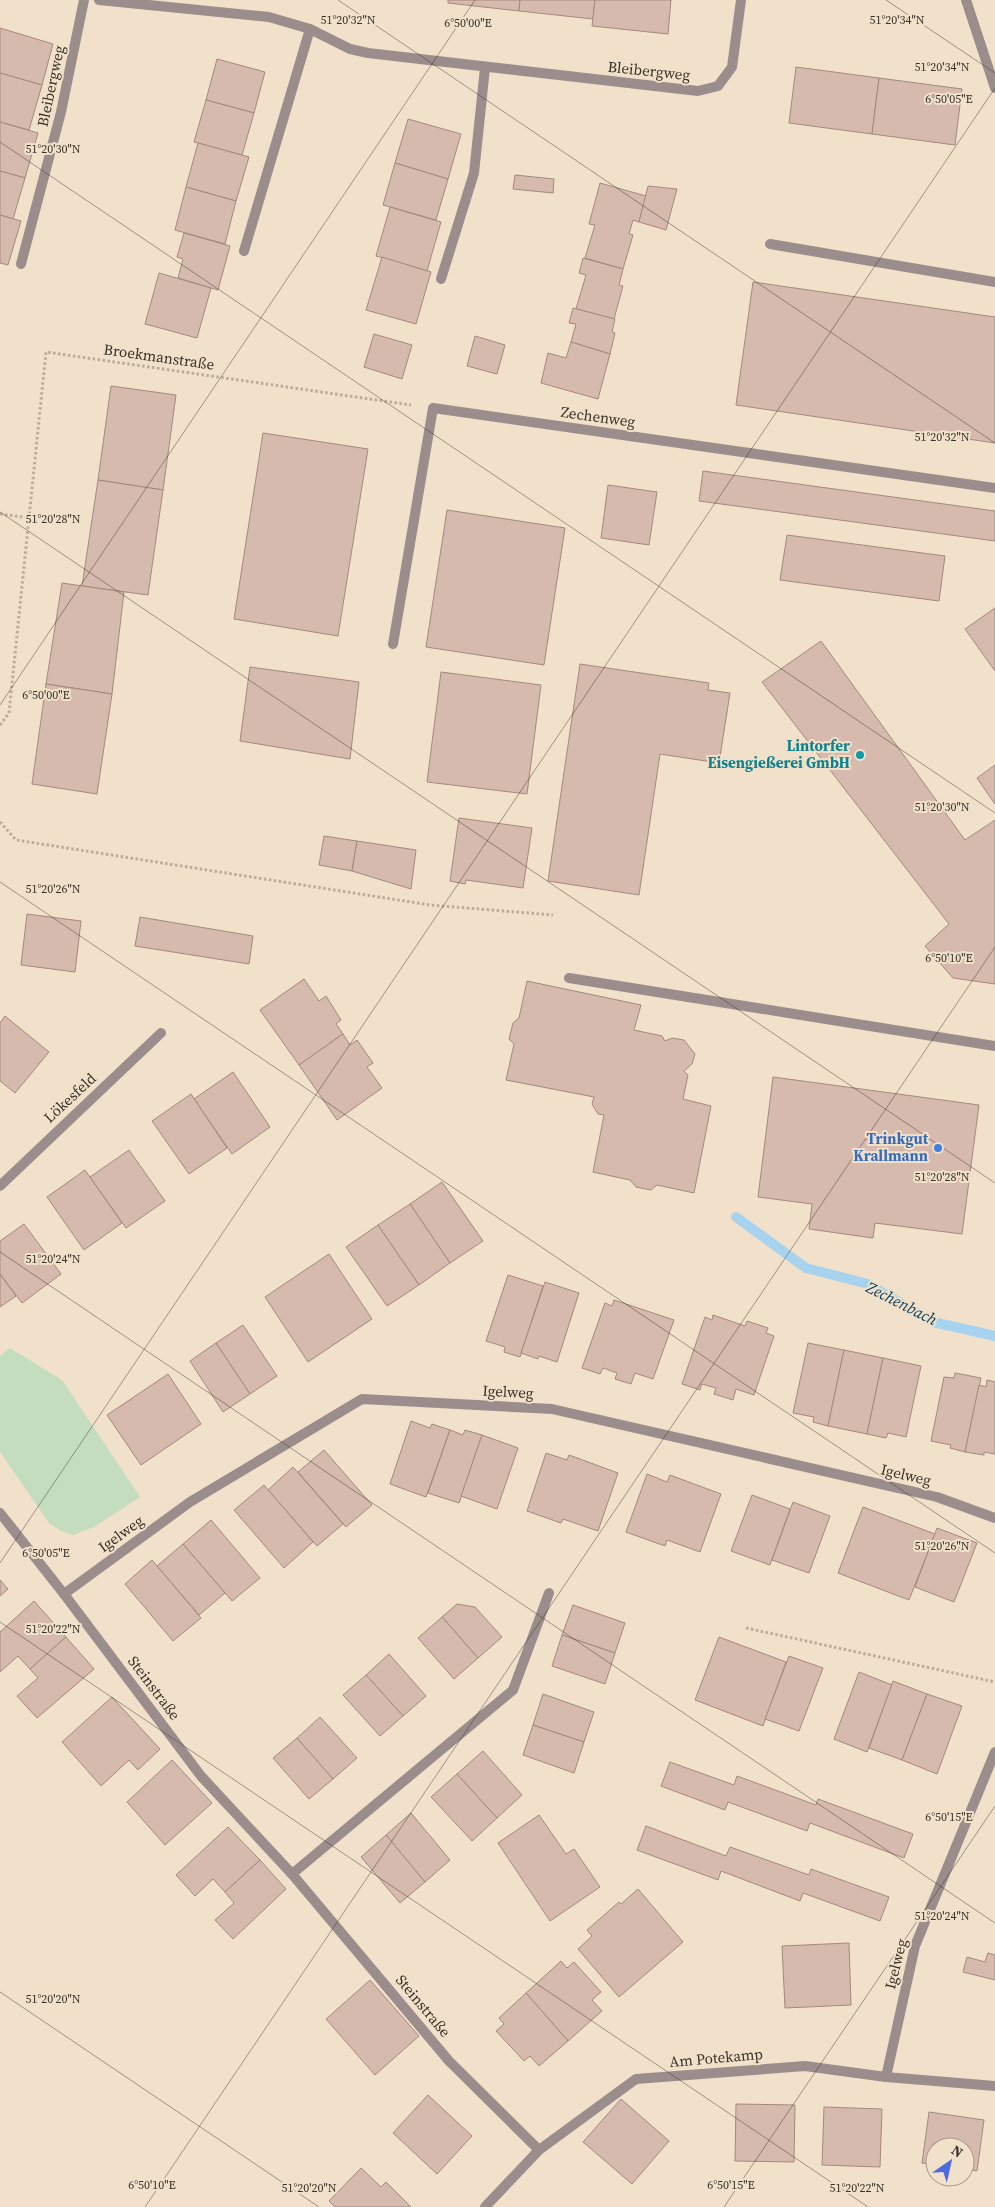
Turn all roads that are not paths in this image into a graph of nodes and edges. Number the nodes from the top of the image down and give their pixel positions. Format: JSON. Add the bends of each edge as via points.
{"nodes":[{"id":1,"x":84,"y":0,"type":"edge"},
{"id":2,"x":99,"y":0,"type":"edge"},
{"id":3,"x":741,"y":0,"type":"edge"},
{"id":4,"x":966,"y":0,"type":"edge"},
{"id":5,"x":310,"y":29,"type":"junction"},
{"id":6,"x":485,"y":68,"type":"junction"},
{"id":7,"x":995,"y":88,"type":"edge"},
{"id":8,"x":770,"y":244,"type":"dead end"},
{"id":9,"x":244,"y":251,"type":"dead end"},
{"id":10,"x":21,"y":264,"type":"dead end"},
{"id":11,"x":441,"y":279,"type":"dead end"},
{"id":12,"x":995,"y":282,"type":"edge"},
{"id":13,"x":995,"y":488,"type":"edge"},
{"id":14,"x":394,"y":644,"type":"dead end"},
{"id":15,"x":569,"y":978,"type":"dead end"},
{"id":16,"x":161,"y":1033,"type":"dead end"},
{"id":17,"x":995,"y":1046,"type":"edge"},
{"id":18,"x":0,"y":1186,"type":"edge"},
{"id":19,"x":0,"y":1513,"type":"edge"},
{"id":20,"x":995,"y":1518,"type":"edge"},
{"id":21,"x":549,"y":1593,"type":"dead end"},
{"id":22,"x":64,"y":1594,"type":"junction"},
{"id":23,"x":995,"y":1752,"type":"edge"},
{"id":24,"x":292,"y":1874,"type":"junction"},
{"id":25,"x":886,"y":2077,"type":"junction"},
{"id":26,"x":995,"y":2086,"type":"edge"},
{"id":27,"x":539,"y":2150,"type":"junction"},
{"id":28,"x":485,"y":2207,"type":"edge"}],
"edges":[{"from":1,"to":10,"type":"street","name":"Bleibergweg","via":[[61,112]]},
{"from":2,"to":5,"type":"street","name":"Bleibergweg","via":[[269,17]]},
{"from":3,"to":6,"type":"street","name":"Bleibergweg","via":[[732,67],[718,86],[698,91]]},
{"from":4,"to":7,"type":"street"},
{"from":5,"to":6,"type":"street","name":"Bleibergweg","via":[[350,49]]},
{"from":5,"to":9,"type":"street"},
{"from":6,"to":11,"type":"street","via":[[474,172]]},
{"from":8,"to":12,"type":"street"},
{"from":13,"to":14,"type":"street","name":"Zechenweg","via":[[433,408]]},
{"from":15,"to":17,"type":"street"},
{"from":16,"to":18,"type":"street","name":"Lökesfeld"},
{"from":19,"to":22,"type":"street","name":"Steinstraße"},
{"from":20,"to":22,"type":"street","name":"Igelweg","via":[[937,1497],[552,1409],[362,1399],[190,1502]]},
{"from":21,"to":24,"type":"street","via":[[513,1690]]},
{"from":22,"to":24,"type":"street","name":"Steinstraße","via":[[202,1776]]},
{"from":23,"to":25,"type":"street","name":"Igelweg","via":[[915,1946]]},
{"from":24,"to":27,"type":"street","name":"Steinstraße","via":[[449,2061]]},
{"from":25,"to":26,"type":"street","name":"Am Potekamp"},
{"from":25,"to":27,"type":"street","name":"Am Potekamp","via":[[805,2066],[636,2080]]},
{"from":27,"to":28,"type":"street","name":"Am Potekamp"}]}
